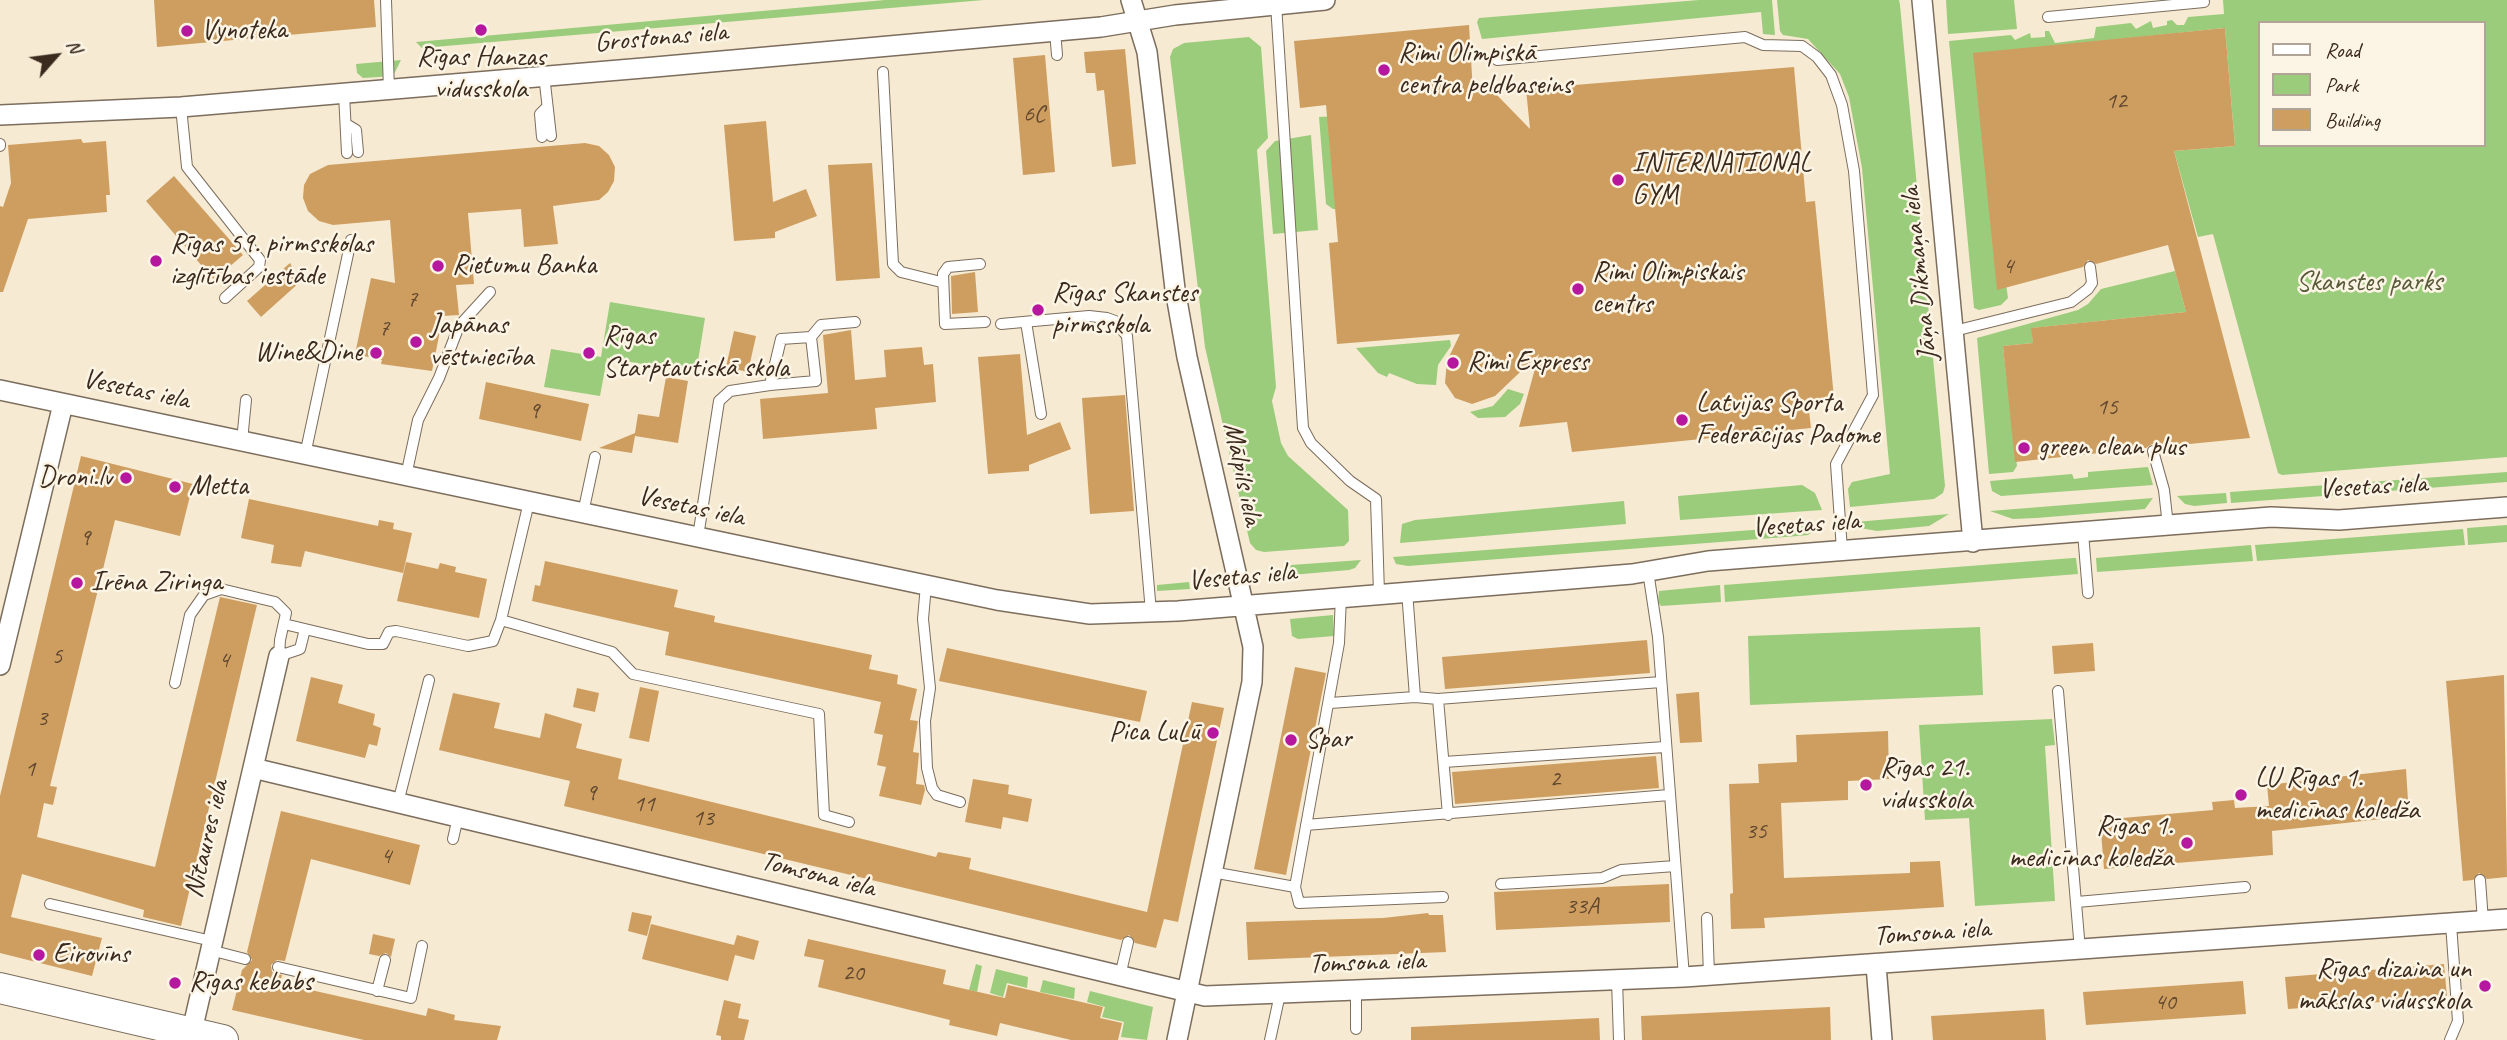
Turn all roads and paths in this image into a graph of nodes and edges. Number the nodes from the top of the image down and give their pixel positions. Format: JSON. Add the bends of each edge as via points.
{"nodes":[{"id":1,"x":386,"y":0,"type":"edge"},
{"id":2,"x":1131,"y":0,"type":"edge"},
{"id":3,"x":1325,"y":0,"type":"edge"},
{"id":4,"x":1922,"y":0,"type":"edge"},
{"id":5,"x":2088,"y":0,"type":"edge"},
{"id":6,"x":2204,"y":2,"type":"dead end"},
{"id":7,"x":1276,"y":4,"type":"junction"},
{"id":8,"x":2090,"y":13,"type":"junction"},
{"id":9,"x":2048,"y":17,"type":"dead end"},
{"id":10,"x":1138,"y":20,"type":"junction"},
{"id":11,"x":1055,"y":31,"type":"junction"},
{"id":12,"x":1057,"y":55,"type":"dead end"},
{"id":13,"x":1497,"y":60,"type":"dead end"},
{"id":14,"x":883,"y":72,"type":"dead end"},
{"id":15,"x":544,"y":75,"type":"junction"},
{"id":16,"x":389,"y":90,"type":"junction"},
{"id":17,"x":344,"y":94,"type":"junction"},
{"id":18,"x":181,"y":107,"type":"junction"},
{"id":19,"x":0,"y":115,"type":"edge"},
{"id":20,"x":547,"y":136,"type":"dead end"},
{"id":21,"x":353,"y":153,"type":"dead end"},
{"id":22,"x":351,"y":240,"type":"dead end"},
{"id":23,"x":980,"y":264,"type":"dead end"},
{"id":24,"x":2090,"y":267,"type":"dead end"},
{"id":25,"x":941,"y":282,"type":"junction"},
{"id":26,"x":490,"y":292,"type":"dead end"},
{"id":27,"x":225,"y":298,"type":"dead end"},
{"id":28,"x":855,"y":322,"type":"dead end"},
{"id":29,"x":985,"y":322,"type":"dead end"},
{"id":30,"x":1026,"y":322,"type":"junction"},
{"id":31,"x":1001,"y":324,"type":"dead end"},
{"id":32,"x":1954,"y":331,"type":"junction"},
{"id":33,"x":811,"y":337,"type":"junction"},
{"id":34,"x":770,"y":385,"type":"junction"},
{"id":35,"x":0,"y":390,"type":"edge"},
{"id":36,"x":246,"y":400,"type":"dead end"},
{"id":37,"x":63,"y":404,"type":"junction"},
{"id":38,"x":1041,"y":414,"type":"dead end"},
{"id":39,"x":242,"y":441,"type":"junction"},
{"id":40,"x":2153,"y":452,"type":"dead end"},
{"id":41,"x":306,"y":455,"type":"junction"},
{"id":42,"x":595,"y":457,"type":"dead end"},
{"id":43,"x":406,"y":476,"type":"junction"},
{"id":44,"x":529,"y":502,"type":"junction"},
{"id":45,"x":2507,"y":507,"type":"edge"},
{"id":46,"x":583,"y":513,"type":"junction"},
{"id":47,"x":2168,"y":526,"type":"junction"},
{"id":48,"x":2083,"y":533,"type":"junction"},
{"id":49,"x":698,"y":537,"type":"junction"},
{"id":50,"x":1973,"y":542,"type":"junction"},
{"id":51,"x":1842,"y":550,"type":"junction"},
{"id":52,"x":1648,"y":571,"type":"junction"},
{"id":53,"x":926,"y":585,"type":"junction"},
{"id":54,"x":1407,"y":591,"type":"junction"},
{"id":55,"x":1379,"y":593,"type":"junction"},
{"id":56,"x":2088,"y":593,"type":"dead end"},
{"id":57,"x":1341,"y":596,"type":"junction"},
{"id":58,"x":1242,"y":604,"type":"junction"},
{"id":59,"x":1151,"y":612,"type":"junction"},
{"id":60,"x":501,"y":620,"type":"junction"},
{"id":61,"x":284,"y":624,"type":"junction"},
{"id":62,"x":305,"y":629,"type":"junction"},
{"id":63,"x":279,"y":656,"type":"junction"},
{"id":64,"x":0,"y":665,"type":"edge"},
{"id":65,"x":429,"y":680,"type":"dead end"},
{"id":66,"x":175,"y":682,"type":"dead end"},
{"id":67,"x":1661,"y":682,"type":"junction"},
{"id":68,"x":2058,"y":691,"type":"dead end"},
{"id":69,"x":1415,"y":697,"type":"junction"},
{"id":70,"x":1438,"y":699,"type":"junction"},
{"id":71,"x":1330,"y":703,"type":"junction"},
{"id":72,"x":1665,"y":747,"type":"junction"},
{"id":73,"x":1444,"y":762,"type":"junction"},
{"id":74,"x":253,"y":768,"type":"junction"},
{"id":75,"x":1669,"y":795,"type":"junction"},
{"id":76,"x":960,"y":802,"type":"dead end"},
{"id":77,"x":398,"y":803,"type":"junction"},
{"id":78,"x":1448,"y":815,"type":"junction"},
{"id":79,"x":458,"y":817,"type":"junction"},
{"id":80,"x":849,"y":822,"type":"dead end"},
{"id":81,"x":1306,"y":825,"type":"junction"},
{"id":82,"x":453,"y":839,"type":"dead end"},
{"id":83,"x":1675,"y":866,"type":"junction"},
{"id":84,"x":1211,"y":872,"type":"junction"},
{"id":85,"x":2480,"y":880,"type":"dead end"},
{"id":86,"x":1501,"y":884,"type":"dead end"},
{"id":87,"x":1295,"y":887,"type":"junction"},
{"id":88,"x":2245,"y":887,"type":"dead end"},
{"id":89,"x":1443,"y":897,"type":"dead end"},
{"id":90,"x":2077,"y":902,"type":"junction"},
{"id":91,"x":50,"y":904,"type":"dead end"},
{"id":92,"x":1707,"y":918,"type":"dead end"},
{"id":93,"x":2507,"y":919,"type":"edge"},
{"id":94,"x":2483,"y":921,"type":"junction"},
{"id":95,"x":2451,"y":923,"type":"junction"},
{"id":96,"x":1128,"y":942,"type":"dead end"},
{"id":97,"x":211,"y":946,"type":"junction"},
{"id":98,"x":422,"y":946,"type":"dead end"},
{"id":99,"x":2080,"y":950,"type":"junction"},
{"id":100,"x":245,"y":959,"type":"dead end"},
{"id":101,"x":385,"y":960,"type":"dead end"},
{"id":102,"x":1876,"y":965,"type":"junction"},
{"id":103,"x":278,"y":967,"type":"dead end"},
{"id":104,"x":1709,"y":975,"type":"junction"},
{"id":105,"x":1120,"y":977,"type":"junction"},
{"id":106,"x":1684,"y":977,"type":"junction"},
{"id":107,"x":1617,"y":980,"type":"junction"},
{"id":108,"x":0,"y":988,"type":"edge"},
{"id":109,"x":377,"y":991,"type":"junction"},
{"id":110,"x":1356,"y":991,"type":"junction"},
{"id":111,"x":1186,"y":993,"type":"junction"},
{"id":112,"x":1280,"y":994,"type":"junction"},
{"id":113,"x":1356,"y":1029,"type":"dead end"},
{"id":114,"x":191,"y":1035,"type":"junction"},
{"id":115,"x":222,"y":1040,"type":"edge"},
{"id":116,"x":1177,"y":1040,"type":"edge"},
{"id":117,"x":1270,"y":1040,"type":"edge"},
{"id":118,"x":1619,"y":1040,"type":"edge"},
{"id":119,"x":1882,"y":1040,"type":"edge"},
{"id":120,"x":2449,"y":1040,"type":"edge"}],
"edges":[{"from":1,"to":16,"type":"lane"},
{"from":2,"to":10,"type":"street","name":"Mālpils iela"},
{"from":3,"to":7,"type":"street","name":"Grostonas iela"},
{"from":4,"to":32,"type":"street","name":"Jāņa Dikmaņa iela"},
{"from":5,"to":8,"type":"lane"},
{"from":6,"to":8,"type":"lane"},
{"from":7,"to":10,"type":"street","name":"Grostonas iela"},
{"from":7,"to":55,"type":"lane","via":[[1303,428],[1311,443],[1350,481],[1376,499]]},
{"from":8,"to":9,"type":"lane"},
{"from":10,"to":11,"type":"street","name":"Grostonas iela"},
{"from":10,"to":58,"type":"street","name":"Mālpils iela","via":[[1147,52],[1175,289]]},
{"from":11,"to":12,"type":"lane"},
{"from":11,"to":15,"type":"street","name":"Grostonas iela"},
{"from":13,"to":51,"type":"lane","via":[[1745,37],[1763,45],[1801,46],[1817,57],[1830,75],[1842,105],[1854,171],[1874,395],[1836,464]]},
{"from":14,"to":25,"type":"lane","via":[[893,264],[901,272]]},
{"from":15,"to":16,"type":"street","name":"Grostonas iela"},
{"from":15,"to":20,"type":"lane","via":[[547,107],[540,114]]},
{"from":16,"to":17,"type":"street","name":"Grostonas iela"},
{"from":17,"to":18,"type":"street","name":"Grostonas iela"},
{"from":17,"to":21,"type":"lane"},
{"from":18,"to":19,"type":"street","name":"Grostonas iela"},
{"from":18,"to":27,"type":"lane","via":[[187,167],[260,260],[259,267]]},
{"from":22,"to":41,"type":"lane"},
{"from":23,"to":25,"type":"lane","via":[[948,267]]},
{"from":24,"to":32,"type":"lane","via":[[2092,283],[2071,302]]},
{"from":25,"to":29,"type":"lane","via":[[945,324]]},
{"from":26,"to":43,"type":"lane","via":[[458,326],[418,420]]},
{"from":28,"to":33,"type":"lane","via":[[821,325]]},
{"from":30,"to":31,"type":"lane"},
{"from":30,"to":38,"type":"lane"},
{"from":30,"to":59,"type":"lane","via":[[1107,318],[1127,337]]},
{"from":32,"to":50,"type":"street","name":"Jāņa Dikmaņa iela"},
{"from":33,"to":34,"type":"lane","via":[[781,339]]},
{"from":33,"to":34,"type":"lane","via":[[816,381]]},
{"from":34,"to":49,"type":"lane","via":[[730,391],[719,401]]},
{"from":35,"to":37,"type":"street","name":"Vesetas iela"},
{"from":36,"to":39,"type":"lane"},
{"from":37,"to":39,"type":"street","name":"Vesetas iela"},
{"from":37,"to":64,"type":"street"},
{"from":39,"to":41,"type":"street","name":"Vesetas iela"},
{"from":40,"to":47,"type":"lane"},
{"from":41,"to":43,"type":"street","name":"Vesetas iela"},
{"from":42,"to":46,"type":"lane"},
{"from":43,"to":44,"type":"street","name":"Vesetas iela"},
{"from":44,"to":46,"type":"street","name":"Vesetas iela"},
{"from":44,"to":60,"type":"lane"},
{"from":45,"to":47,"type":"street","name":"Vesetas iela","via":[[2339,520],[2271,517]]},
{"from":46,"to":49,"type":"street","name":"Vesetas iela"},
{"from":47,"to":48,"type":"street","name":"Vesetas iela"},
{"from":48,"to":50,"type":"street","name":"Vesetas iela"},
{"from":48,"to":56,"type":"lane"},
{"from":49,"to":53,"type":"street","name":"Vesetas iela"},
{"from":50,"to":51,"type":"street","name":"Vesetas iela"},
{"from":51,"to":52,"type":"street","name":"Vesetas iela"},
{"from":52,"to":54,"type":"street","name":"Vesetas iela"},
{"from":52,"to":67,"type":"lane"},
{"from":53,"to":59,"type":"street","name":"Vesetas iela","via":[[1071,613]]},
{"from":53,"to":76,"type":"lane","via":[[927,768],[937,794]]},
{"from":54,"to":55,"type":"street","name":"Vesetas iela"},
{"from":54,"to":69,"type":"lane"},
{"from":55,"to":57,"type":"street","name":"Vesetas iela"},
{"from":57,"to":58,"type":"street","name":"Vesetas iela"},
{"from":57,"to":71,"type":"lane"},
{"from":58,"to":59,"type":"street","name":"Vesetas iela"},
{"from":58,"to":84,"type":"street","name":"Mālpils iela","via":[[1253,647],[1252,682]]},
{"from":60,"to":62,"type":"lane","via":[[493,641],[468,646],[396,631],[389,632],[383,644],[368,644]]},
{"from":60,"to":80,"type":"lane","via":[[612,652],[634,674],[819,714],[824,815]]},
{"from":61,"to":62,"type":"lane"},
{"from":61,"to":63,"type":"lane"},
{"from":61,"to":66,"type":"lane","via":[[286,613],[268,599],[221,589],[204,595],[190,615]]},
{"from":62,"to":63,"type":"lane","via":[[300,649]]},
{"from":63,"to":74,"type":"street","name":"Nītaures iela"},
{"from":65,"to":77,"type":"lane"},
{"from":67,"to":70,"type":"lane"},
{"from":67,"to":72,"type":"lane"},
{"from":68,"to":90,"type":"lane"},
{"from":69,"to":70,"type":"lane"},
{"from":69,"to":71,"type":"lane"},
{"from":70,"to":73,"type":"lane"},
{"from":71,"to":81,"type":"lane"},
{"from":72,"to":73,"type":"lane"},
{"from":72,"to":75,"type":"lane"},
{"from":73,"to":78,"type":"lane"},
{"from":74,"to":77,"type":"street","name":"Tomsona iela"},
{"from":74,"to":97,"type":"street","name":"Nītaures iela"},
{"from":75,"to":78,"type":"lane"},
{"from":75,"to":83,"type":"lane"},
{"from":77,"to":79,"type":"street","name":"Tomsona iela"},
{"from":78,"to":81,"type":"lane"},
{"from":79,"to":82,"type":"lane"},
{"from":79,"to":105,"type":"street","name":"Tomsona iela"},
{"from":81,"to":87,"type":"lane"},
{"from":83,"to":86,"type":"lane","via":[[1621,870],[1602,878]]},
{"from":83,"to":106,"type":"lane"},
{"from":84,"to":87,"type":"lane"},
{"from":84,"to":111,"type":"street","name":"Mālpils iela"},
{"from":85,"to":94,"type":"lane"},
{"from":87,"to":89,"type":"lane","via":[[1299,902]]},
{"from":88,"to":90,"type":"lane"},
{"from":90,"to":99,"type":"lane"},
{"from":91,"to":97,"type":"lane"},
{"from":92,"to":104,"type":"lane"},
{"from":93,"to":94,"type":"street","name":"Tomsona iela"},
{"from":94,"to":95,"type":"street","name":"Tomsona iela"},
{"from":95,"to":99,"type":"street","name":"Tomsona iela"},
{"from":95,"to":120,"type":"lane","via":[[2458,1021]]},
{"from":96,"to":105,"type":"lane"},
{"from":97,"to":100,"type":"lane"},
{"from":97,"to":114,"type":"street","name":"Nītaures iela"},
{"from":98,"to":109,"type":"lane","via":[[411,998]]},
{"from":99,"to":102,"type":"street","name":"Tomsona iela"},
{"from":101,"to":109,"type":"lane"},
{"from":102,"to":104,"type":"street","name":"Tomsona iela"},
{"from":102,"to":119,"type":"street"},
{"from":103,"to":109,"type":"lane"},
{"from":104,"to":106,"type":"street","name":"Tomsona iela"},
{"from":105,"to":111,"type":"street","name":"Tomsona iela"},
{"from":106,"to":107,"type":"street","name":"Tomsona iela"},
{"from":107,"to":110,"type":"street","name":"Tomsona iela"},
{"from":107,"to":118,"type":"lane"},
{"from":108,"to":114,"type":"main road"},
{"from":110,"to":112,"type":"street","name":"Tomsona iela"},
{"from":110,"to":113,"type":"lane"},
{"from":111,"to":112,"type":"street","name":"Tomsona iela"},
{"from":111,"to":116,"type":"street","name":"Mālpils iela"},
{"from":112,"to":117,"type":"lane"},
{"from":114,"to":115,"type":"main road"}]}
